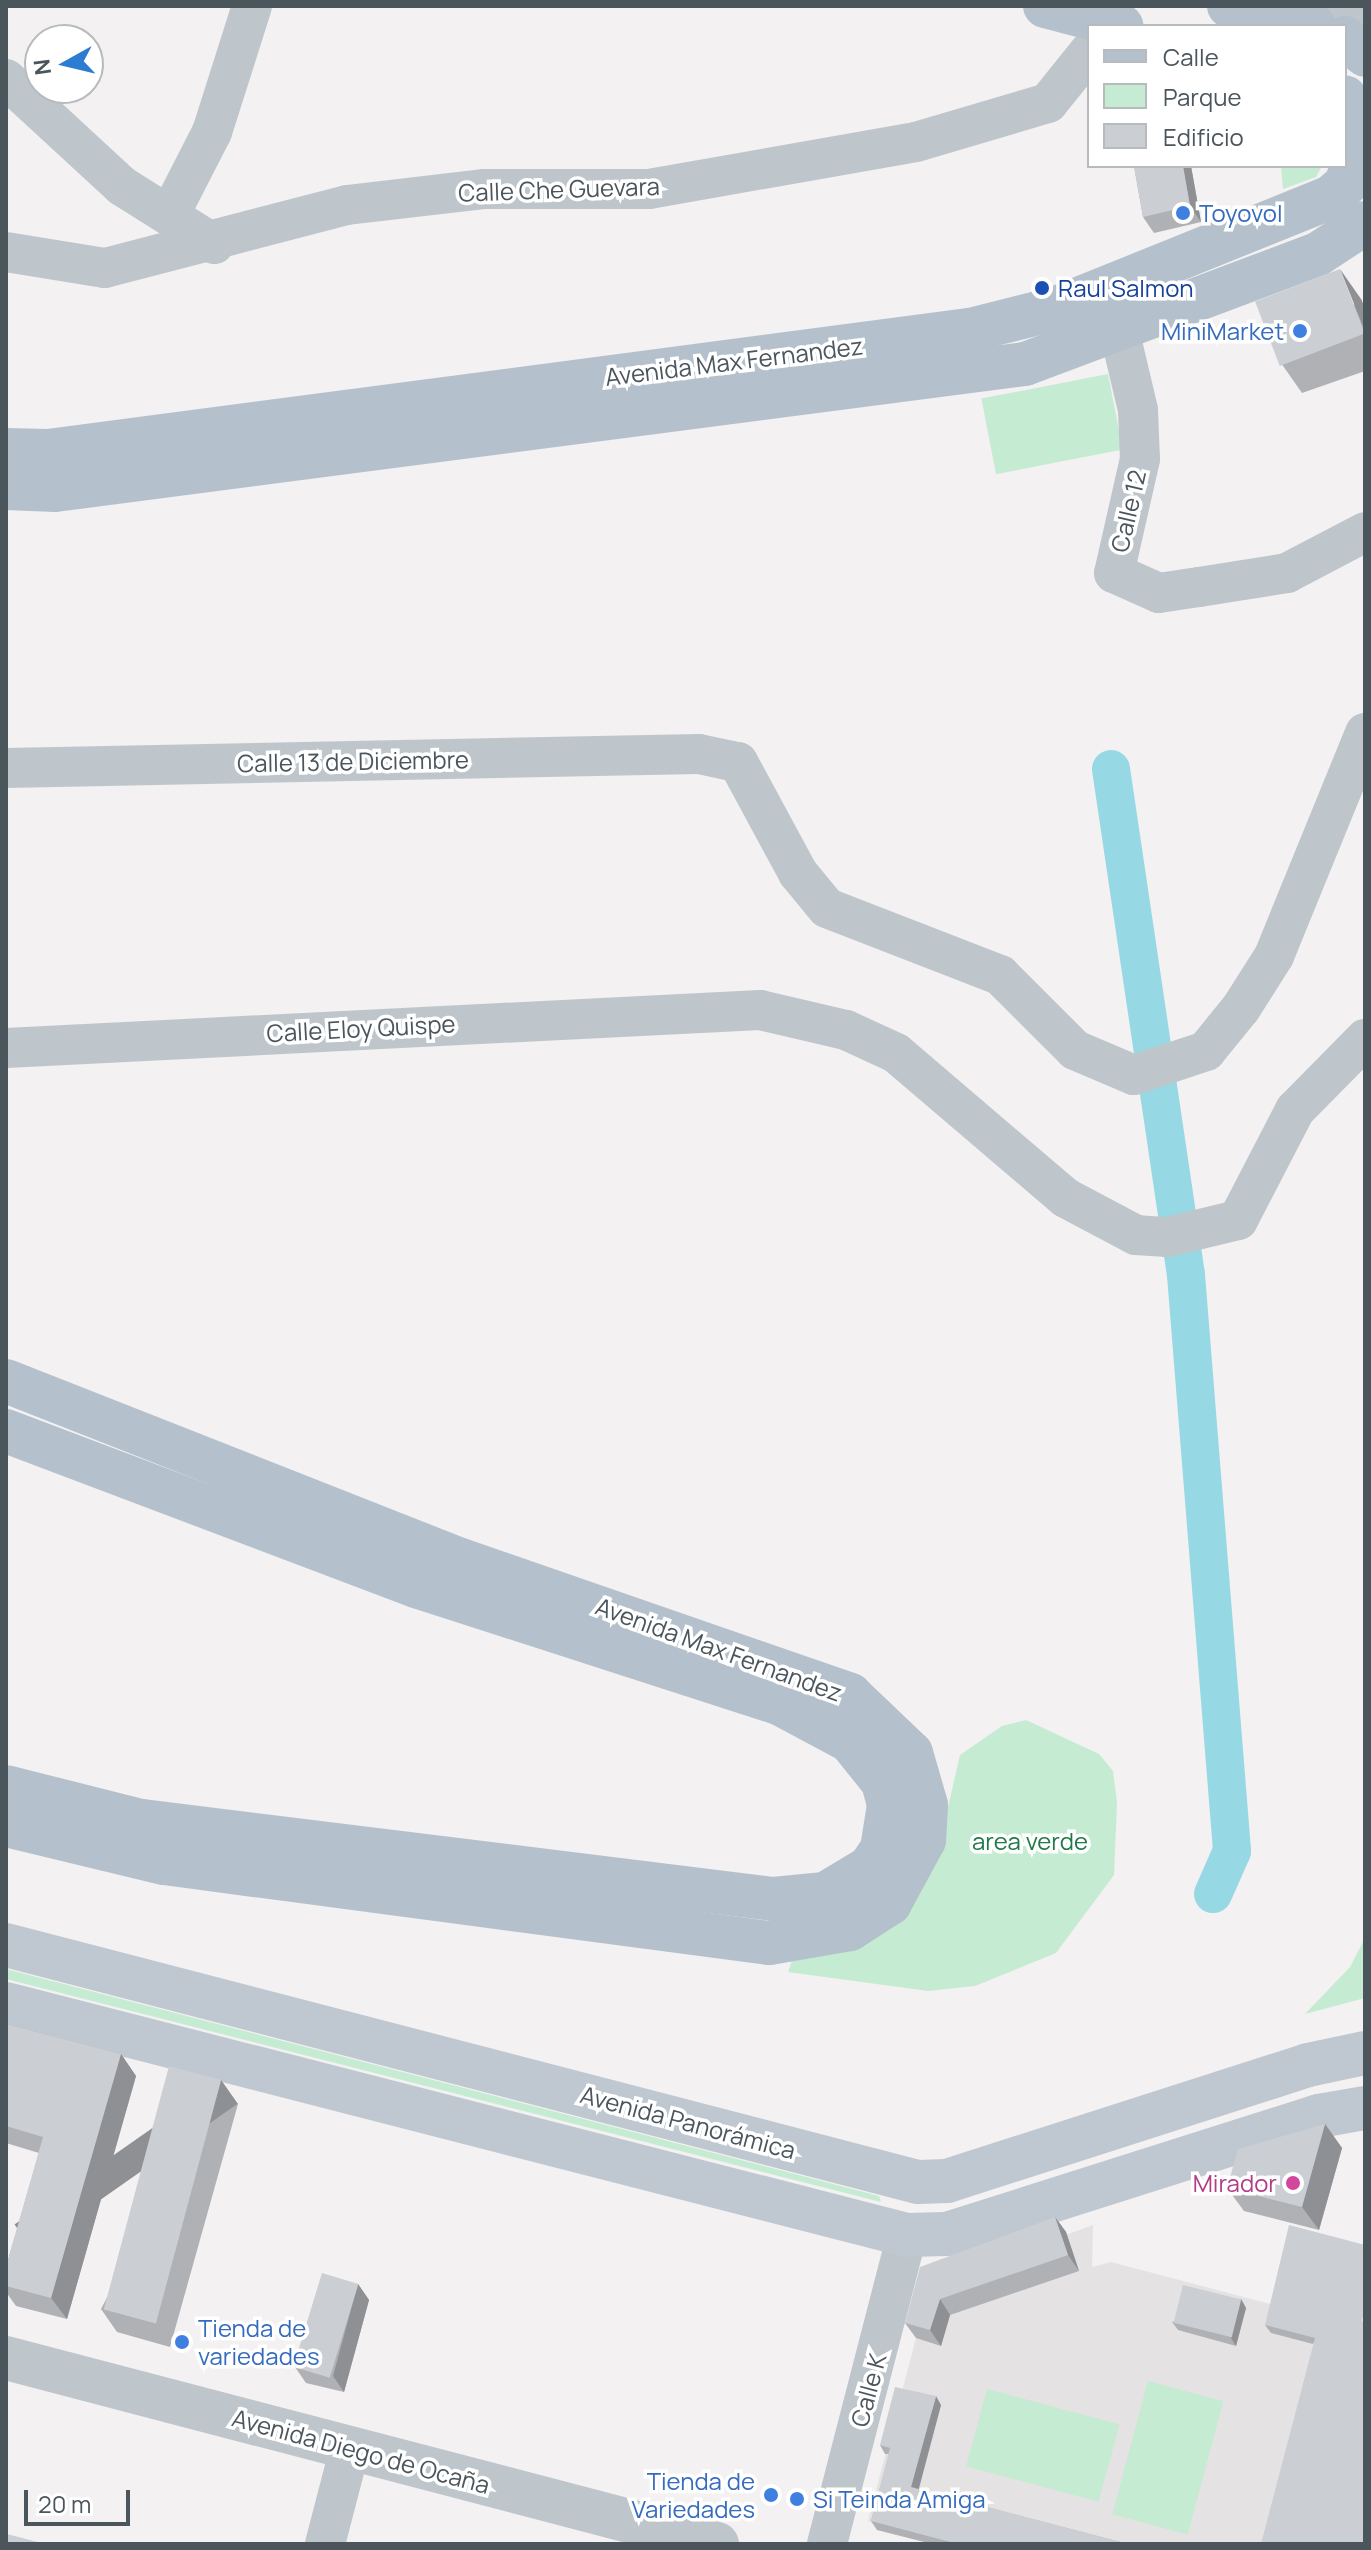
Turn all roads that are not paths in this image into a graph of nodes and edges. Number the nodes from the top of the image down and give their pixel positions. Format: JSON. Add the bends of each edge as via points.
{"nodes":[{"id":1,"x":252,"y":6,"type":"edge"},
{"id":2,"x":1045,"y":6,"type":"edge"},
{"id":3,"x":1229,"y":6,"type":"edge"},
{"id":4,"x":1095,"y":24,"type":"edge"},
{"id":5,"x":1306,"y":24,"type":"edge"},
{"id":6,"x":1347,"y":40,"type":"edge"},
{"id":7,"x":1087,"y":46,"type":"edge"},
{"id":8,"x":1365,"y":55,"type":"edge"},
{"id":9,"x":6,"y":79,"type":"edge"},
{"id":10,"x":1354,"y":102,"type":"edge"},
{"id":11,"x":171,"y":212,"type":"junction"},
{"id":12,"x":1365,"y":223,"type":"edge"},
{"id":13,"x":214,"y":244,"type":"junction"},
{"id":14,"x":6,"y":252,"type":"edge"},
{"id":15,"x":1115,"y":308,"type":"junction"},
{"id":16,"x":6,"y":450,"type":"edge"},
{"id":17,"x":6,"y":488,"type":"edge"},
{"id":18,"x":1365,"y":532,"type":"edge"},
{"id":19,"x":1365,"y":733,"type":"edge"},
{"id":20,"x":6,"y":768,"type":"edge"},
{"id":21,"x":1365,"y":1039,"type":"edge"},
{"id":22,"x":6,"y":1048,"type":"edge"},
{"id":23,"x":6,"y":1381,"type":"edge"},
{"id":24,"x":6,"y":1431,"type":"edge"},
{"id":25,"x":642,"y":1639,"type":"junction"},
{"id":26,"x":6,"y":1787,"type":"edge"},
{"id":27,"x":6,"y":1825,"type":"edge"},
{"id":28,"x":102,"y":1832,"type":"junction"},
{"id":29,"x":6,"y":1945,"type":"edge"},
{"id":30,"x":6,"y":2004,"type":"edge"},
{"id":31,"x":1365,"y":2053,"type":"edge"},
{"id":32,"x":1365,"y":2108,"type":"edge"},
{"id":33,"x":918,"y":2182,"type":"junction"},
{"id":34,"x":907,"y":2235,"type":"junction"},
{"id":35,"x":6,"y":2358,"type":"edge"},
{"id":36,"x":350,"y":2448,"type":"junction"},
{"id":37,"x":325,"y":2544,"type":"edge"},
{"id":38,"x":717,"y":2544,"type":"edge"},
{"id":39,"x":827,"y":2544,"type":"edge"}],
"edges":[{"from":1,"to":11,"type":"street","via":[[212,132]]},
{"from":2,"to":4,"type":"main road"},
{"from":3,"to":5,"type":"main road"},
{"from":6,"to":8,"type":"main road"},
{"from":7,"to":13,"type":"street","name":"Calle Che Guevara","via":[[1048,103],[916,142],[649,189],[483,189],[347,205]]},
{"from":9,"to":11,"type":"street","via":[[122,186]]},
{"from":10,"to":15,"type":"main road","name":"Avenida Max Fernandez","via":[[1357,152],[1346,184],[1331,197]]},
{"from":11,"to":13,"type":"street"},
{"from":12,"to":15,"type":"main road","name":"Avenida Max Fernandez","via":[[1318,254]]},
{"from":13,"to":14,"type":"street","name":"Calle Che Guevara","via":[[105,268]]},
{"from":15,"to":16,"type":"main road","name":"Avenida Max Fernandez","via":[[48,451]]},
{"from":15,"to":17,"type":"main road","name":"Avenida Max Fernandez","via":[[1025,364],[55,490]]},
{"from":15,"to":18,"type":"street","name":"Calle 12","via":[[1140,459],[1114,573],[1159,593],[1287,573]]},
{"from":19,"to":20,"type":"street","name":"Calle 13 de Diciembre","via":[[1274,956],[1206,1051],[1176,1067],[1134,1075],[1075,1050],[1000,975],[827,908],[798,873],[738,762],[699,754]]},
{"from":21,"to":22,"type":"street","name":"Calle Eloy Quispe","via":[[1295,1110],[1238,1220],[1167,1237],[1136,1235],[1066,1198],[896,1053],[846,1030],[716,1008]]},
{"from":23,"to":25,"type":"main road","name":"Avenida Max Fernandez","via":[[461,1560]]},
{"from":24,"to":25,"type":"main road","name":"Avenida Max Fernandez","via":[[416,1586]]},
{"from":25,"to":28,"type":"main road","name":"Avenida Max Fernandez","via":[[850,1741],[883,1782],[889,1805],[882,1849],[870,1867],[825,1894],[773,1899]]},
{"from":26,"to":28,"type":"main road","name":"Avenida Max Fernandez"},
{"from":27,"to":28,"type":"main road","name":"Avenida Max Fernandez"},
{"from":29,"to":33,"type":"main road","name":"Avenida Panorámica"},
{"from":30,"to":34,"type":"main road"},
{"from":31,"to":33,"type":"main road","name":"Avenida Panorámica","via":[[1308,2065],[947,2181]]},
{"from":32,"to":34,"type":"main road","via":[[1319,2116],[947,2234]]},
{"from":33,"to":34,"type":"main road"},
{"from":34,"to":39,"type":"street","name":"Calle K"},
{"from":35,"to":36,"type":"street","name":"Avenida Diego de Ocaña"},
{"from":36,"to":37,"type":"street"},
{"from":36,"to":38,"type":"street","name":"Avenida Diego de Ocaña"}]}
